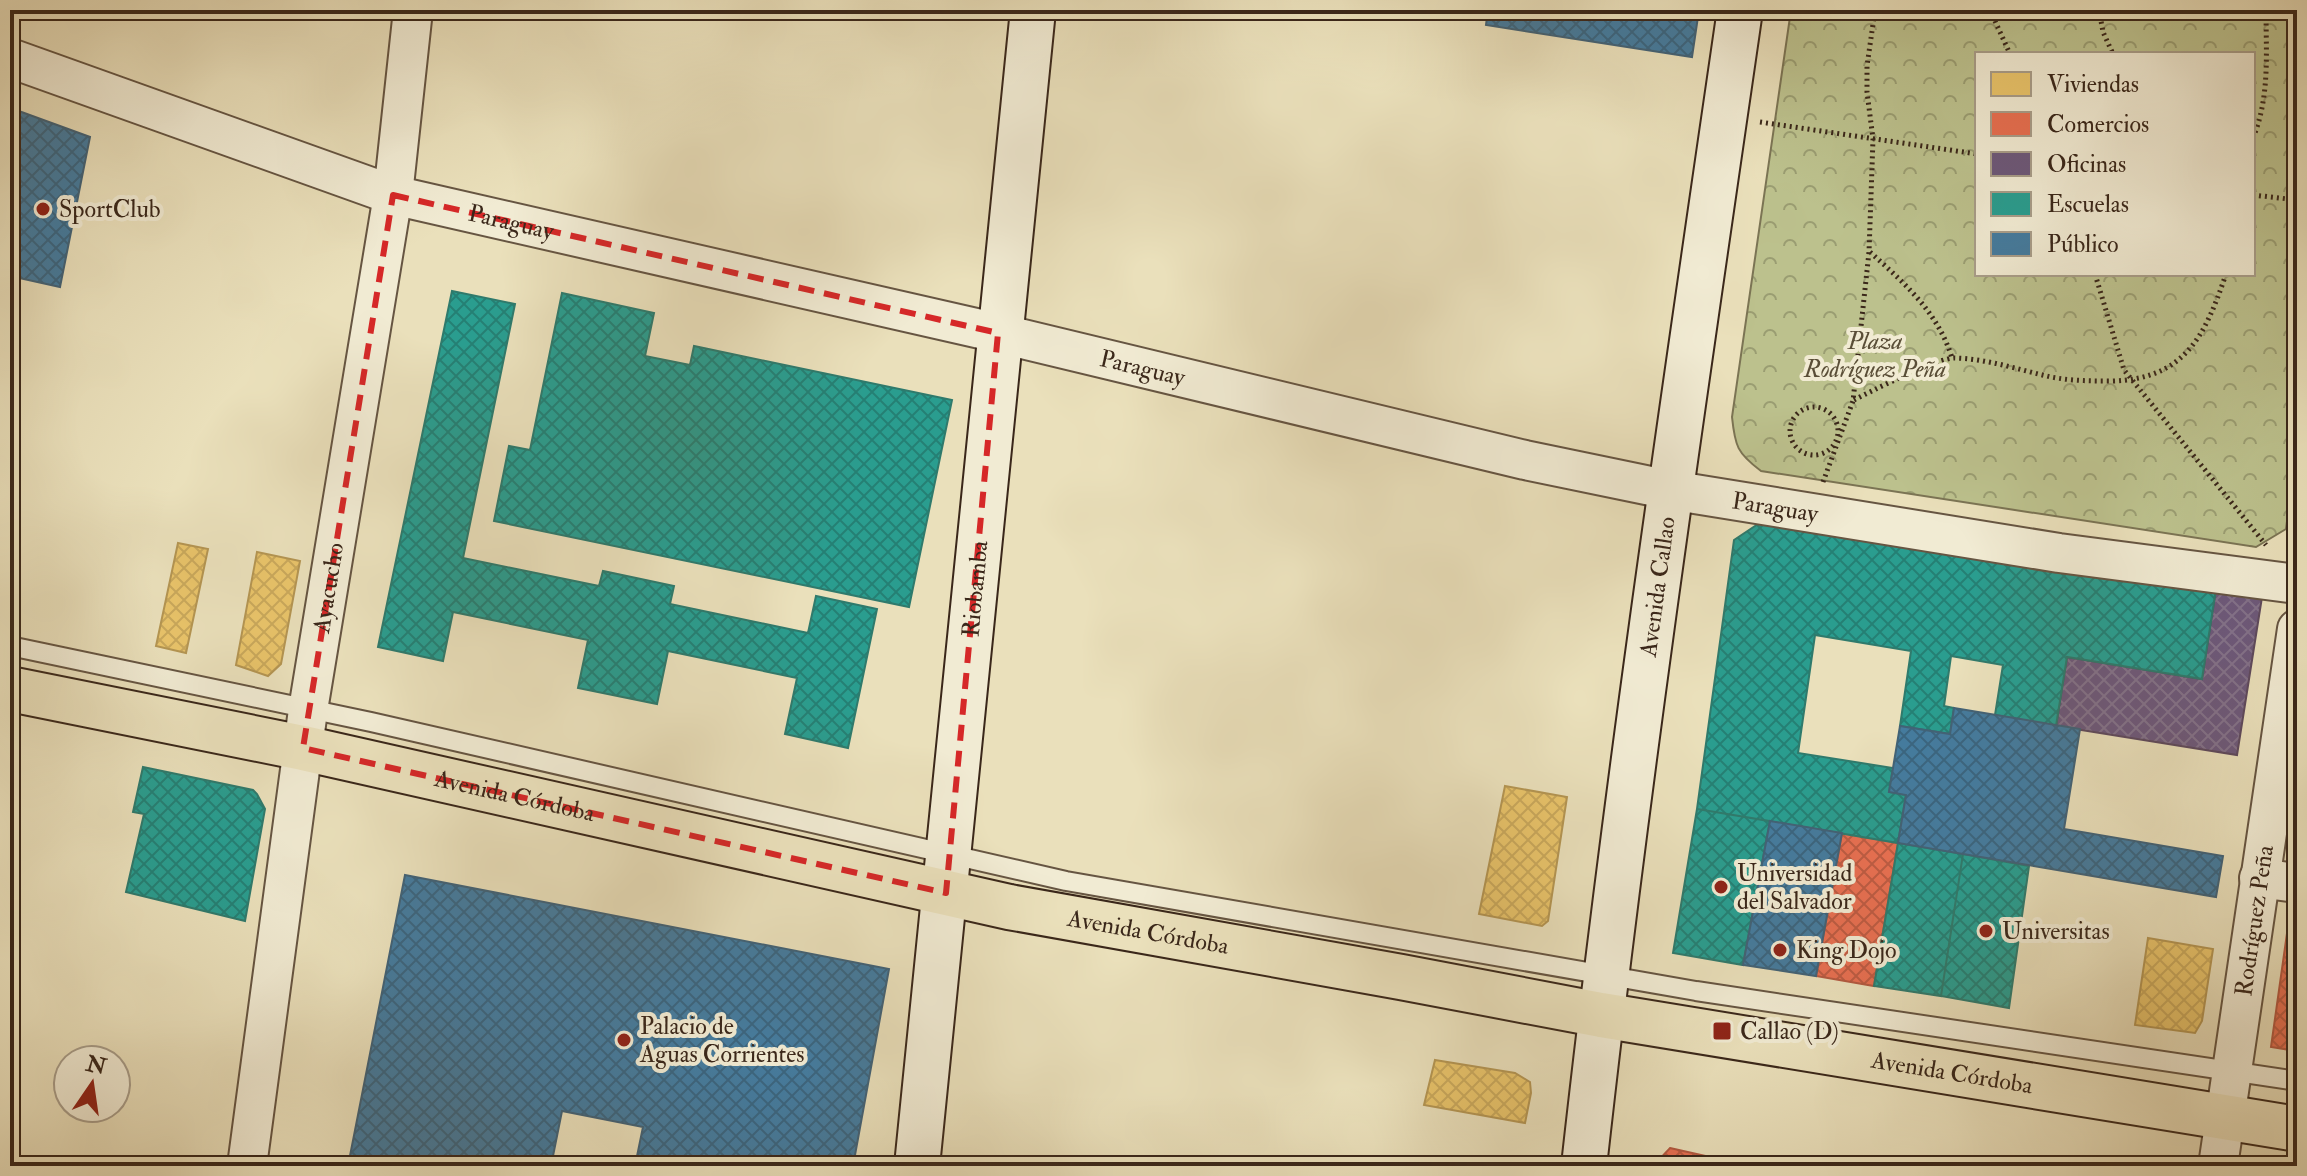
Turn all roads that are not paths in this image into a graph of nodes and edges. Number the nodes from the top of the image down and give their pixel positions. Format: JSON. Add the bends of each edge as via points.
{"nodes":[{"id":1,"x":413,"y":10,"type":"edge"},
{"id":2,"x":1033,"y":10,"type":"edge"},
{"id":3,"x":1740,"y":10,"type":"edge"},
{"id":4,"x":10,"y":58,"type":"edge"},
{"id":5,"x":393,"y":195,"type":"junction"},
{"id":6,"x":998,"y":333,"type":"junction"},
{"id":7,"x":1670,"y":490,"type":"junction"},
{"id":8,"x":2286,"y":569,"type":"edge"},
{"id":9,"x":2297,"y":629,"type":"edge"},
{"id":10,"x":10,"y":646,"type":"edge"},
{"id":11,"x":10,"y":689,"type":"edge"},
{"id":12,"x":305,"y":729,"type":"junction"},
{"id":13,"x":948,"y":875,"type":"junction"},
{"id":14,"x":2259,"y":878,"type":"junction"},
{"id":15,"x":2297,"y":883,"type":"edge"},
{"id":16,"x":1603,"y":995,"type":"junction"},
{"id":17,"x":2231,"y":1072,"type":"junction"},
{"id":18,"x":2297,"y":1081,"type":"edge"},
{"id":19,"x":2225,"y":1117,"type":"junction"},
{"id":20,"x":2297,"y":1129,"type":"edge"},
{"id":21,"x":247,"y":1166,"type":"edge"},
{"id":22,"x":917,"y":1166,"type":"edge"},
{"id":23,"x":1584,"y":1166,"type":"edge"},
{"id":24,"x":2218,"y":1166,"type":"edge"}],
"edges":[{"from":1,"to":5,"type":"street","name":"Ayacucho"},
{"from":2,"to":6,"type":"main road","name":"Riobamba"},
{"from":3,"to":7,"type":"main road","name":"Avenida Callao"},
{"from":4,"to":5,"type":"street","name":"Paraguay"},
{"from":5,"to":6,"type":"street","name":"Paraguay"},
{"from":5,"to":12,"type":"street","name":"Ayacucho"},
{"from":6,"to":7,"type":"street","name":"Paraguay"},
{"from":6,"to":13,"type":"main road","name":"Riobamba"},
{"from":7,"to":8,"type":"street","name":"Paraguay","via":[[2059,553]]},
{"from":7,"to":16,"type":"main road","name":"Avenida Callao"},
{"from":9,"to":14,"type":"street","name":"Rodríguez Peña"},
{"from":10,"to":12,"type":"lane","name":"Avenida Córdoba"},
{"from":11,"to":12,"type":"main road","name":"Avenida Córdoba"},
{"from":12,"to":13,"type":"main road","name":"Avenida Córdoba"},
{"from":12,"to":21,"type":"street","name":"Ayacucho"},
{"from":13,"to":16,"type":"main road","name":"Avenida Córdoba","via":[[1009,907],[1401,977]]},
{"from":13,"to":22,"type":"main road","name":"Riobamba"},
{"from":14,"to":15,"type":"street"},
{"from":14,"to":17,"type":"street","name":"Rodríguez Peña"},
{"from":16,"to":17,"type":"lane","name":"Avenida Córdoba"},
{"from":16,"to":19,"type":"main road","name":"Avenida Córdoba"},
{"from":16,"to":23,"type":"main road","name":"Avenida Callao"},
{"from":17,"to":18,"type":"lane","name":"Avenida Córdoba"},
{"from":17,"to":19,"type":"street","name":"Rodríguez Peña"},
{"from":19,"to":20,"type":"main road","name":"Avenida Córdoba"},
{"from":19,"to":24,"type":"street","name":"Rodríguez Peña"}]}
